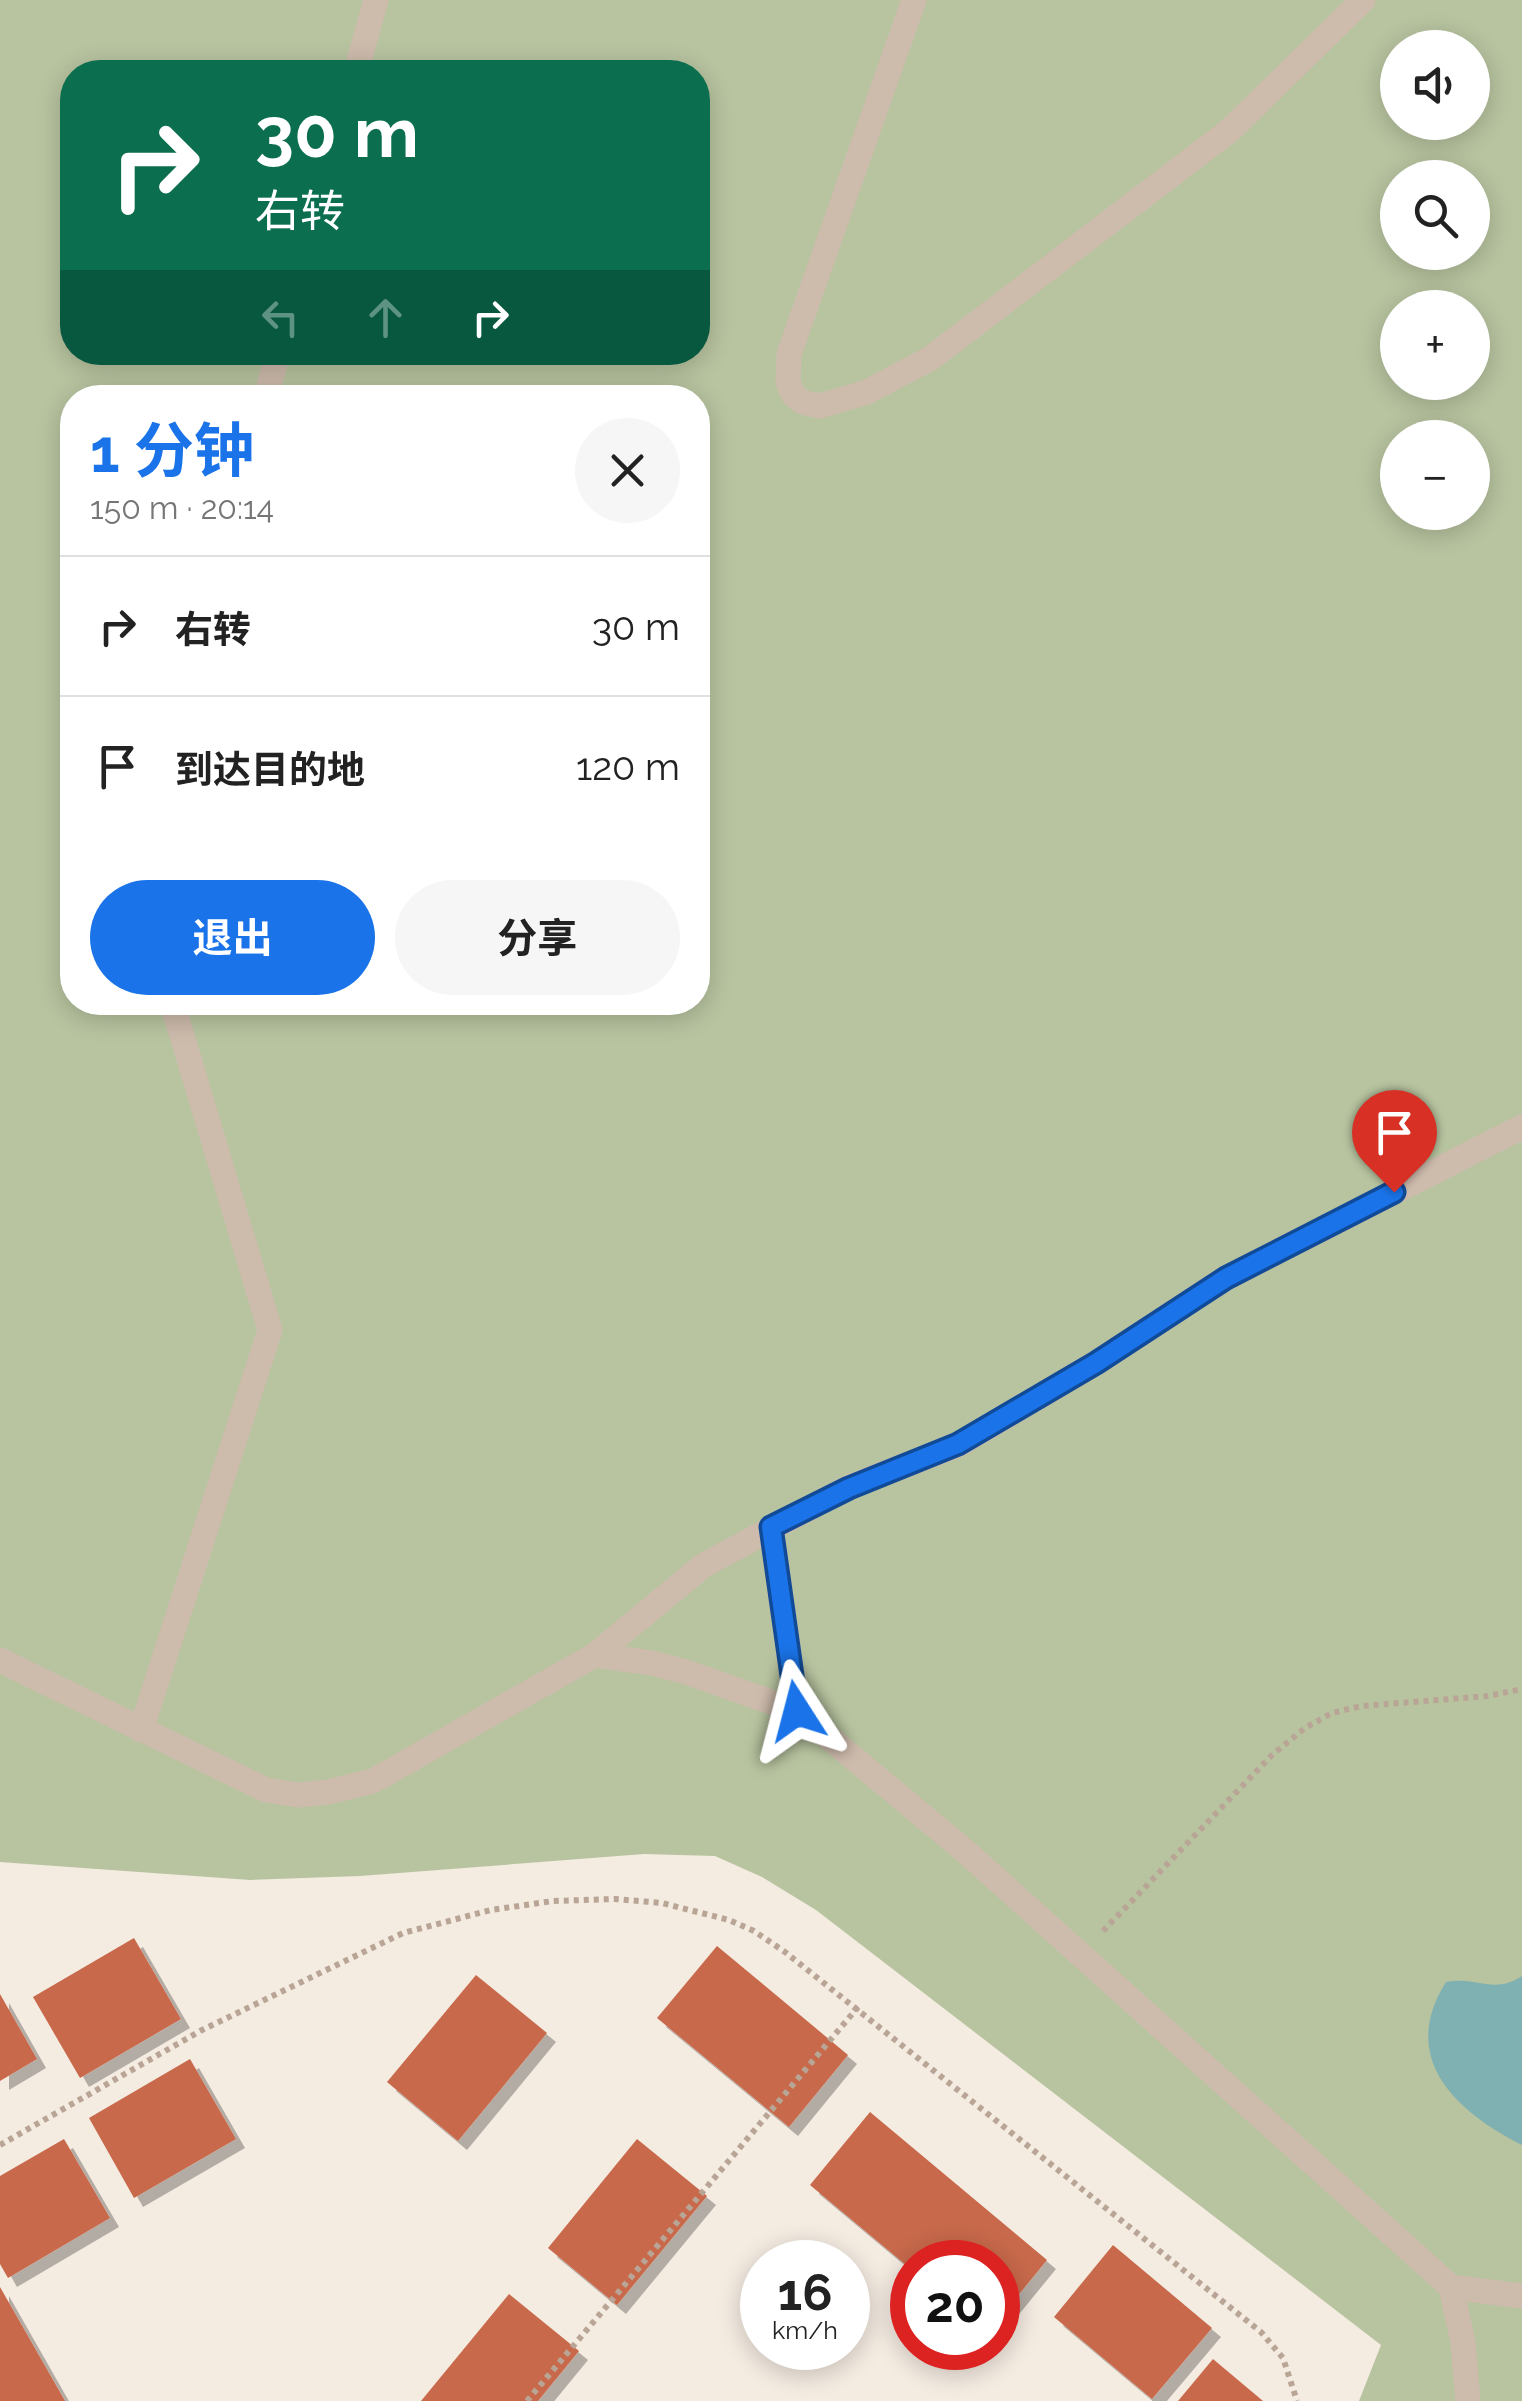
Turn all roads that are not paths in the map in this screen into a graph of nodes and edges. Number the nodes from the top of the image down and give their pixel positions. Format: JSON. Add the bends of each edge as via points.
{"nodes":[{"id":1,"x":376,"y":0,"type":"edge"},
{"id":2,"x":914,"y":0,"type":"edge"},
{"id":3,"x":1363,"y":0,"type":"edge"},
{"id":4,"x":359,"y":60,"type":"edge"},
{"id":5,"x":176,"y":1015,"type":"edge"},
{"id":6,"x":1522,"y":1127,"type":"edge"},
{"id":7,"x":771,"y":1527,"type":"junction"},
{"id":8,"x":596,"y":1655,"type":"junction"},
{"id":9,"x":0,"y":1660,"type":"edge"},
{"id":10,"x":797,"y":1711,"type":"junction"},
{"id":11,"x":141,"y":1730,"type":"junction"},
{"id":12,"x":1452,"y":2286,"type":"junction"},
{"id":13,"x":1522,"y":2296,"type":"edge"},
{"id":14,"x":1468,"y":2401,"type":"edge"}],
"edges":[{"from":1,"to":4,"type":"lane"},
{"from":2,"to":3,"type":"lane","via":[[789,354],[788,382],[811,405],[867,392],[931,358],[1228,131]]},
{"from":5,"to":11,"type":"lane","via":[[270,1330]]},
{"from":6,"to":7,"type":"lane","via":[[1226,1278],[958,1444]]},
{"from":7,"to":8,"type":"lane","via":[[704,1566]]},
{"from":7,"to":10,"type":"lane"},
{"from":8,"to":10,"type":"lane","via":[[686,1672]]},
{"from":8,"to":11,"type":"lane","via":[[373,1781],[328,1792],[266,1790]]},
{"from":9,"to":11,"type":"lane"},
{"from":10,"to":12,"type":"lane","via":[[965,1851]]},
{"from":12,"to":13,"type":"lane"},
{"from":12,"to":14,"type":"lane"}]}
